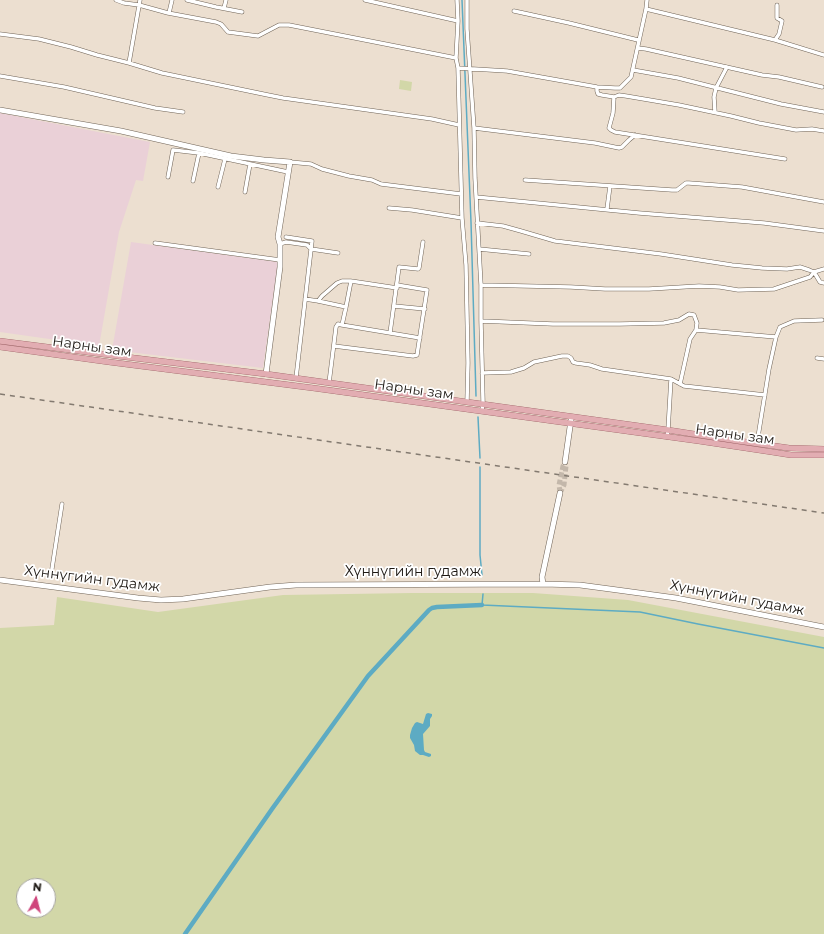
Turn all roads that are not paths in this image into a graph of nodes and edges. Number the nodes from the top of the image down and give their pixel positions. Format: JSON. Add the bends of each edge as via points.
{"nodes":[{"id":1,"x":116,"y":0,"type":"edge"},
{"id":2,"x":172,"y":0,"type":"edge"},
{"id":3,"x":187,"y":0,"type":"edge"},
{"id":4,"x":226,"y":0,"type":"edge"},
{"id":5,"x":365,"y":0,"type":"edge"},
{"id":6,"x":457,"y":0,"type":"edge"},
{"id":7,"x":467,"y":0,"type":"edge"},
{"id":8,"x":647,"y":0,"type":"edge"},
{"id":9,"x":140,"y":2,"type":"edge"},
{"id":10,"x":777,"y":5,"type":"dead end"},
{"id":11,"x":224,"y":8,"type":"junction"},
{"id":12,"x":646,"y":9,"type":"junction"},
{"id":13,"x":514,"y":11,"type":"dead end"},
{"id":14,"x":242,"y":12,"type":"dead end"},
{"id":15,"x":169,"y":13,"type":"junction"},
{"id":16,"x":458,"y":21,"type":"junction"},
{"id":17,"x":0,"y":34,"type":"edge"},
{"id":18,"x":775,"y":40,"type":"junction"},
{"id":19,"x":639,"y":41,"type":"junction"},
{"id":20,"x":638,"y":48,"type":"junction"},
{"id":21,"x":824,"y":55,"type":"edge"},
{"id":22,"x":456,"y":58,"type":"junction"},
{"id":23,"x":129,"y":63,"type":"junction"},
{"id":24,"x":727,"y":67,"type":"junction"},
{"id":25,"x":460,"y":68,"type":"junction"},
{"id":26,"x":470,"y":68,"type":"junction"},
{"id":27,"x":633,"y":70,"type":"junction"},
{"id":28,"x":0,"y":76,"type":"edge"},
{"id":29,"x":596,"y":87,"type":"junction"},
{"id":30,"x":822,"y":87,"type":"dead end"},
{"id":31,"x":620,"y":88,"type":"junction"},
{"id":32,"x":716,"y":88,"type":"junction"},
{"id":33,"x":619,"y":95,"type":"junction"},
{"id":34,"x":614,"y":97,"type":"junction"},
{"id":35,"x":0,"y":110,"type":"edge"},
{"id":36,"x":183,"y":112,"type":"dead end"},
{"id":37,"x":715,"y":112,"type":"junction"},
{"id":38,"x":824,"y":112,"type":"edge"},
{"id":39,"x":459,"y":125,"type":"junction"},
{"id":40,"x":474,"y":128,"type":"junction"},
{"id":41,"x":824,"y":131,"type":"edge"},
{"id":42,"x":635,"y":135,"type":"junction"},
{"id":43,"x":199,"y":153,"type":"junction"},
{"id":44,"x":225,"y":159,"type":"junction"},
{"id":45,"x":785,"y":159,"type":"dead end"},
{"id":46,"x":290,"y":162,"type":"junction"},
{"id":47,"x":250,"y":164,"type":"junction"},
{"id":48,"x":288,"y":172,"type":"junction"},
{"id":49,"x":168,"y":177,"type":"dead end"},
{"id":50,"x":525,"y":180,"type":"dead end"},
{"id":51,"x":193,"y":181,"type":"dead end"},
{"id":52,"x":610,"y":186,"type":"junction"},
{"id":53,"x":218,"y":187,"type":"dead end"},
{"id":54,"x":245,"y":192,"type":"dead end"},
{"id":55,"x":461,"y":194,"type":"junction"},
{"id":56,"x":476,"y":197,"type":"junction"},
{"id":57,"x":824,"y":202,"type":"edge"},
{"id":58,"x":388,"y":208,"type":"dead end"},
{"id":59,"x":607,"y":209,"type":"junction"},
{"id":60,"x":462,"y":218,"type":"junction"},
{"id":61,"x":477,"y":223,"type":"junction"},
{"id":62,"x":824,"y":230,"type":"edge"},
{"id":63,"x":286,"y":238,"type":"dead end"},
{"id":64,"x":423,"y":242,"type":"dead end"},
{"id":65,"x":155,"y":243,"type":"dead end"},
{"id":66,"x":280,"y":244,"type":"junction"},
{"id":67,"x":479,"y":248,"type":"junction"},
{"id":68,"x":311,"y":249,"type":"junction"},
{"id":69,"x":338,"y":253,"type":"dead end"},
{"id":70,"x":528,"y":254,"type":"dead end"},
{"id":71,"x":280,"y":260,"type":"junction"},
{"id":72,"x":824,"y":269,"type":"edge"},
{"id":73,"x":814,"y":272,"type":"junction"},
{"id":74,"x":351,"y":281,"type":"junction"},
{"id":75,"x":824,"y":283,"type":"edge"},
{"id":76,"x":482,"y":285,"type":"junction"},
{"id":77,"x":397,"y":286,"type":"junction"},
{"id":78,"x":305,"y":299,"type":"junction"},
{"id":79,"x":318,"y":301,"type":"junction"},
{"id":80,"x":394,"y":306,"type":"junction"},
{"id":81,"x":346,"y":307,"type":"junction"},
{"id":82,"x":425,"y":310,"type":"junction"},
{"id":83,"x":822,"y":320,"type":"dead end"},
{"id":84,"x":481,"y":321,"type":"junction"},
{"id":85,"x":342,"y":324,"type":"junction"},
{"id":86,"x":696,"y":330,"type":"junction"},
{"id":87,"x":390,"y":333,"type":"junction"},
{"id":88,"x":776,"y":337,"type":"junction"},
{"id":89,"x":420,"y":338,"type":"junction"},
{"id":90,"x":0,"y":340,"type":"edge"},
{"id":91,"x":334,"y":346,"type":"junction"},
{"id":92,"x":0,"y":347,"type":"edge"},
{"id":93,"x":817,"y":358,"type":"dead end"},
{"id":94,"x":824,"y":359,"type":"edge"},
{"id":95,"x":482,"y":373,"type":"junction"},
{"id":96,"x":266,"y":374,"type":"junction"},
{"id":97,"x":296,"y":378,"type":"junction"},
{"id":98,"x":671,"y":379,"type":"junction"},
{"id":99,"x":329,"y":383,"type":"junction"},
{"id":100,"x":680,"y":384,"type":"junction"},
{"id":101,"x":765,"y":395,"type":"junction"},
{"id":102,"x":468,"y":402,"type":"junction"},
{"id":103,"x":482,"y":404,"type":"junction"},
{"id":104,"x":482,"y":411,"type":"junction"},
{"id":105,"x":571,"y":417,"type":"junction"},
{"id":106,"x":570,"y":424,"type":"junction"},
{"id":107,"x":668,"y":430,"type":"junction"},
{"id":108,"x":667,"y":437,"type":"junction"},
{"id":109,"x":757,"y":443,"type":"junction"},
{"id":110,"x":824,"y":449,"type":"edge"},
{"id":111,"x":824,"y":455,"type":"edge"},
{"id":112,"x":565,"y":462,"type":"dead end"},
{"id":113,"x":560,"y":493,"type":"tunnel mouth"},
{"id":114,"x":62,"y":504,"type":"dead end"},
{"id":115,"x":51,"y":575,"type":"dead end"},
{"id":116,"x":0,"y":580,"type":"edge"},
{"id":117,"x":543,"y":584,"type":"junction"},
{"id":118,"x":824,"y":627,"type":"edge"}],
"edges":[{"from":1,"to":9,"type":"street"},
{"from":2,"to":15,"type":"street"},
{"from":3,"to":11,"type":"street"},
{"from":4,"to":11,"type":"street"},
{"from":5,"to":16,"type":"street"},
{"from":6,"to":16,"type":"street"},
{"from":7,"to":26,"type":"street"},
{"from":8,"to":12,"type":"street"},
{"from":9,"to":15,"type":"street"},
{"from":9,"to":23,"type":"street"},
{"from":10,"to":18,"type":"street","via":[[777,18],[782,21]]},
{"from":11,"to":14,"type":"street"},
{"from":12,"to":18,"type":"street"},
{"from":12,"to":19,"type":"street"},
{"from":13,"to":19,"type":"street"},
{"from":15,"to":22,"type":"street","via":[[216,22],[228,32],[258,36],[279,26],[289,25]]},
{"from":16,"to":22,"type":"street"},
{"from":17,"to":23,"type":"street","via":[[39,39]]},
{"from":18,"to":21,"type":"street"},
{"from":19,"to":20,"type":"street"},
{"from":20,"to":24,"type":"street"},
{"from":20,"to":27,"type":"street"},
{"from":22,"to":25,"type":"street"},
{"from":23,"to":39,"type":"street","via":[[162,73],[283,98]]},
{"from":24,"to":30,"type":"street"},
{"from":24,"to":32,"type":"street"},
{"from":25,"to":26,"type":"street"},
{"from":25,"to":39,"type":"street"},
{"from":26,"to":29,"type":"street","via":[[508,71]]},
{"from":26,"to":40,"type":"street"},
{"from":27,"to":31,"type":"street","via":[[631,77]]},
{"from":27,"to":32,"type":"street"},
{"from":28,"to":36,"type":"street"},
{"from":29,"to":31,"type":"street"},
{"from":29,"to":34,"type":"street","via":[[598,94]]},
{"from":31,"to":33,"type":"street"},
{"from":32,"to":37,"type":"street"},
{"from":32,"to":38,"type":"street"},
{"from":33,"to":34,"type":"street"},
{"from":33,"to":37,"type":"street"},
{"from":34,"to":42,"type":"street","via":[[609,128],[615,132]]},
{"from":35,"to":46,"type":"main road","via":[[121,131],[231,156]]},
{"from":37,"to":41,"type":"street","via":[[796,130]]},
{"from":39,"to":55,"type":"street"},
{"from":40,"to":42,"type":"street","via":[[620,148]]},
{"from":40,"to":56,"type":"street"},
{"from":42,"to":45,"type":"street"},
{"from":43,"to":44,"type":"street"},
{"from":43,"to":49,"type":"street","via":[[173,150]]},
{"from":43,"to":51,"type":"street"},
{"from":44,"to":47,"type":"street"},
{"from":44,"to":53,"type":"street"},
{"from":46,"to":48,"type":"main road"},
{"from":46,"to":55,"type":"street","via":[[311,164],[381,184]]},
{"from":47,"to":48,"type":"street"},
{"from":47,"to":54,"type":"street"},
{"from":48,"to":66,"type":"main road","via":[[278,237]]},
{"from":50,"to":52,"type":"street"},
{"from":52,"to":57,"type":"street","via":[[677,190],[689,183],[742,187]]},
{"from":52,"to":59,"type":"street"},
{"from":55,"to":60,"type":"street"},
{"from":56,"to":59,"type":"street"},
{"from":56,"to":61,"type":"street"},
{"from":58,"to":60,"type":"street"},
{"from":59,"to":62,"type":"street"},
{"from":60,"to":102,"type":"street","via":[[466,266]]},
{"from":61,"to":67,"type":"street"},
{"from":61,"to":73,"type":"street","via":[[503,226],[554,242],[732,265],[800,268]]},
{"from":63,"to":68,"type":"street","via":[[312,241]]},
{"from":64,"to":77,"type":"street","via":[[419,268],[399,268]]},
{"from":65,"to":71,"type":"street"},
{"from":66,"to":68,"type":"street","via":[[286,242],[307,245]]},
{"from":66,"to":71,"type":"main road"},
{"from":67,"to":70,"type":"street"},
{"from":67,"to":76,"type":"street"},
{"from":68,"to":69,"type":"street"},
{"from":68,"to":78,"type":"street"},
{"from":71,"to":96,"type":"main road"},
{"from":72,"to":73,"type":"street"},
{"from":73,"to":75,"type":"street","via":[[820,282]]},
{"from":73,"to":76,"type":"street","via":[[810,277],[767,290],[699,286],[605,289]]},
{"from":74,"to":77,"type":"street"},
{"from":74,"to":79,"type":"street","via":[[337,283]]},
{"from":74,"to":81,"type":"street"},
{"from":76,"to":84,"type":"street"},
{"from":77,"to":80,"type":"street"},
{"from":77,"to":82,"type":"street","via":[[427,290]]},
{"from":78,"to":79,"type":"street"},
{"from":78,"to":97,"type":"street"},
{"from":79,"to":81,"type":"street"},
{"from":80,"to":82,"type":"street"},
{"from":80,"to":87,"type":"street"},
{"from":81,"to":85,"type":"street"},
{"from":82,"to":89,"type":"street"},
{"from":83,"to":88,"type":"street","via":[[794,321],[780,327]]},
{"from":84,"to":86,"type":"street","via":[[620,324],[679,320],[690,314],[694,315]]},
{"from":84,"to":95,"type":"street"},
{"from":85,"to":87,"type":"street"},
{"from":85,"to":91,"type":"street","via":[[336,327]]},
{"from":86,"to":88,"type":"street"},
{"from":86,"to":100,"type":"street","via":[[690,339]]},
{"from":87,"to":89,"type":"street"},
{"from":88,"to":101,"type":"street"},
{"from":89,"to":91,"type":"street","via":[[417,355],[413,356]]},
{"from":90,"to":96,"type":"main road","name":"Нарны зам"},
{"from":91,"to":99,"type":"street"},
{"from":92,"to":104,"type":"main road","name":"Нарны зам"},
{"from":93,"to":94,"type":"street"},
{"from":95,"to":98,"type":"street","via":[[511,372],[534,362],[568,356],[573,362],[602,369]]},
{"from":95,"to":103,"type":"street"},
{"from":96,"to":97,"type":"main road","name":"Нарны зам"},
{"from":97,"to":99,"type":"main road","name":"Нарны зам"},
{"from":98,"to":100,"type":"street"},
{"from":98,"to":107,"type":"street"},
{"from":99,"to":102,"type":"main road","name":"Нарны зам"},
{"from":100,"to":101,"type":"street"},
{"from":101,"to":109,"type":"street"},
{"from":102,"to":103,"type":"main road","name":"Нарны зам"},
{"from":103,"to":104,"type":"street"},
{"from":103,"to":105,"type":"main road","name":"Нарны зам"},
{"from":104,"to":106,"type":"main road","name":"Нарны зам"},
{"from":105,"to":106,"type":"main road"},
{"from":105,"to":107,"type":"main road","name":"Нарны зам"},
{"from":106,"to":108,"type":"main road","name":"Нарны зам"},
{"from":106,"to":112,"type":"main road"},
{"from":107,"to":108,"type":"street"},
{"from":107,"to":109,"type":"main road","name":"Нарны зам"},
{"from":108,"to":111,"type":"main road","name":"Нарны зам","via":[[791,455]]},
{"from":109,"to":110,"type":"main road","name":"Нарны зам","via":[[789,448]]},
{"from":113,"to":117,"type":"main road","via":[[542,577]]},
{"from":114,"to":115,"type":"street"},
{"from":116,"to":117,"type":"main road","name":"Хүннүгийн гудамж","via":[[161,600],[296,585]]},
{"from":117,"to":118,"type":"main road","name":"Хүннүгийн гудамж","via":[[594,587],[654,595]]}]}
